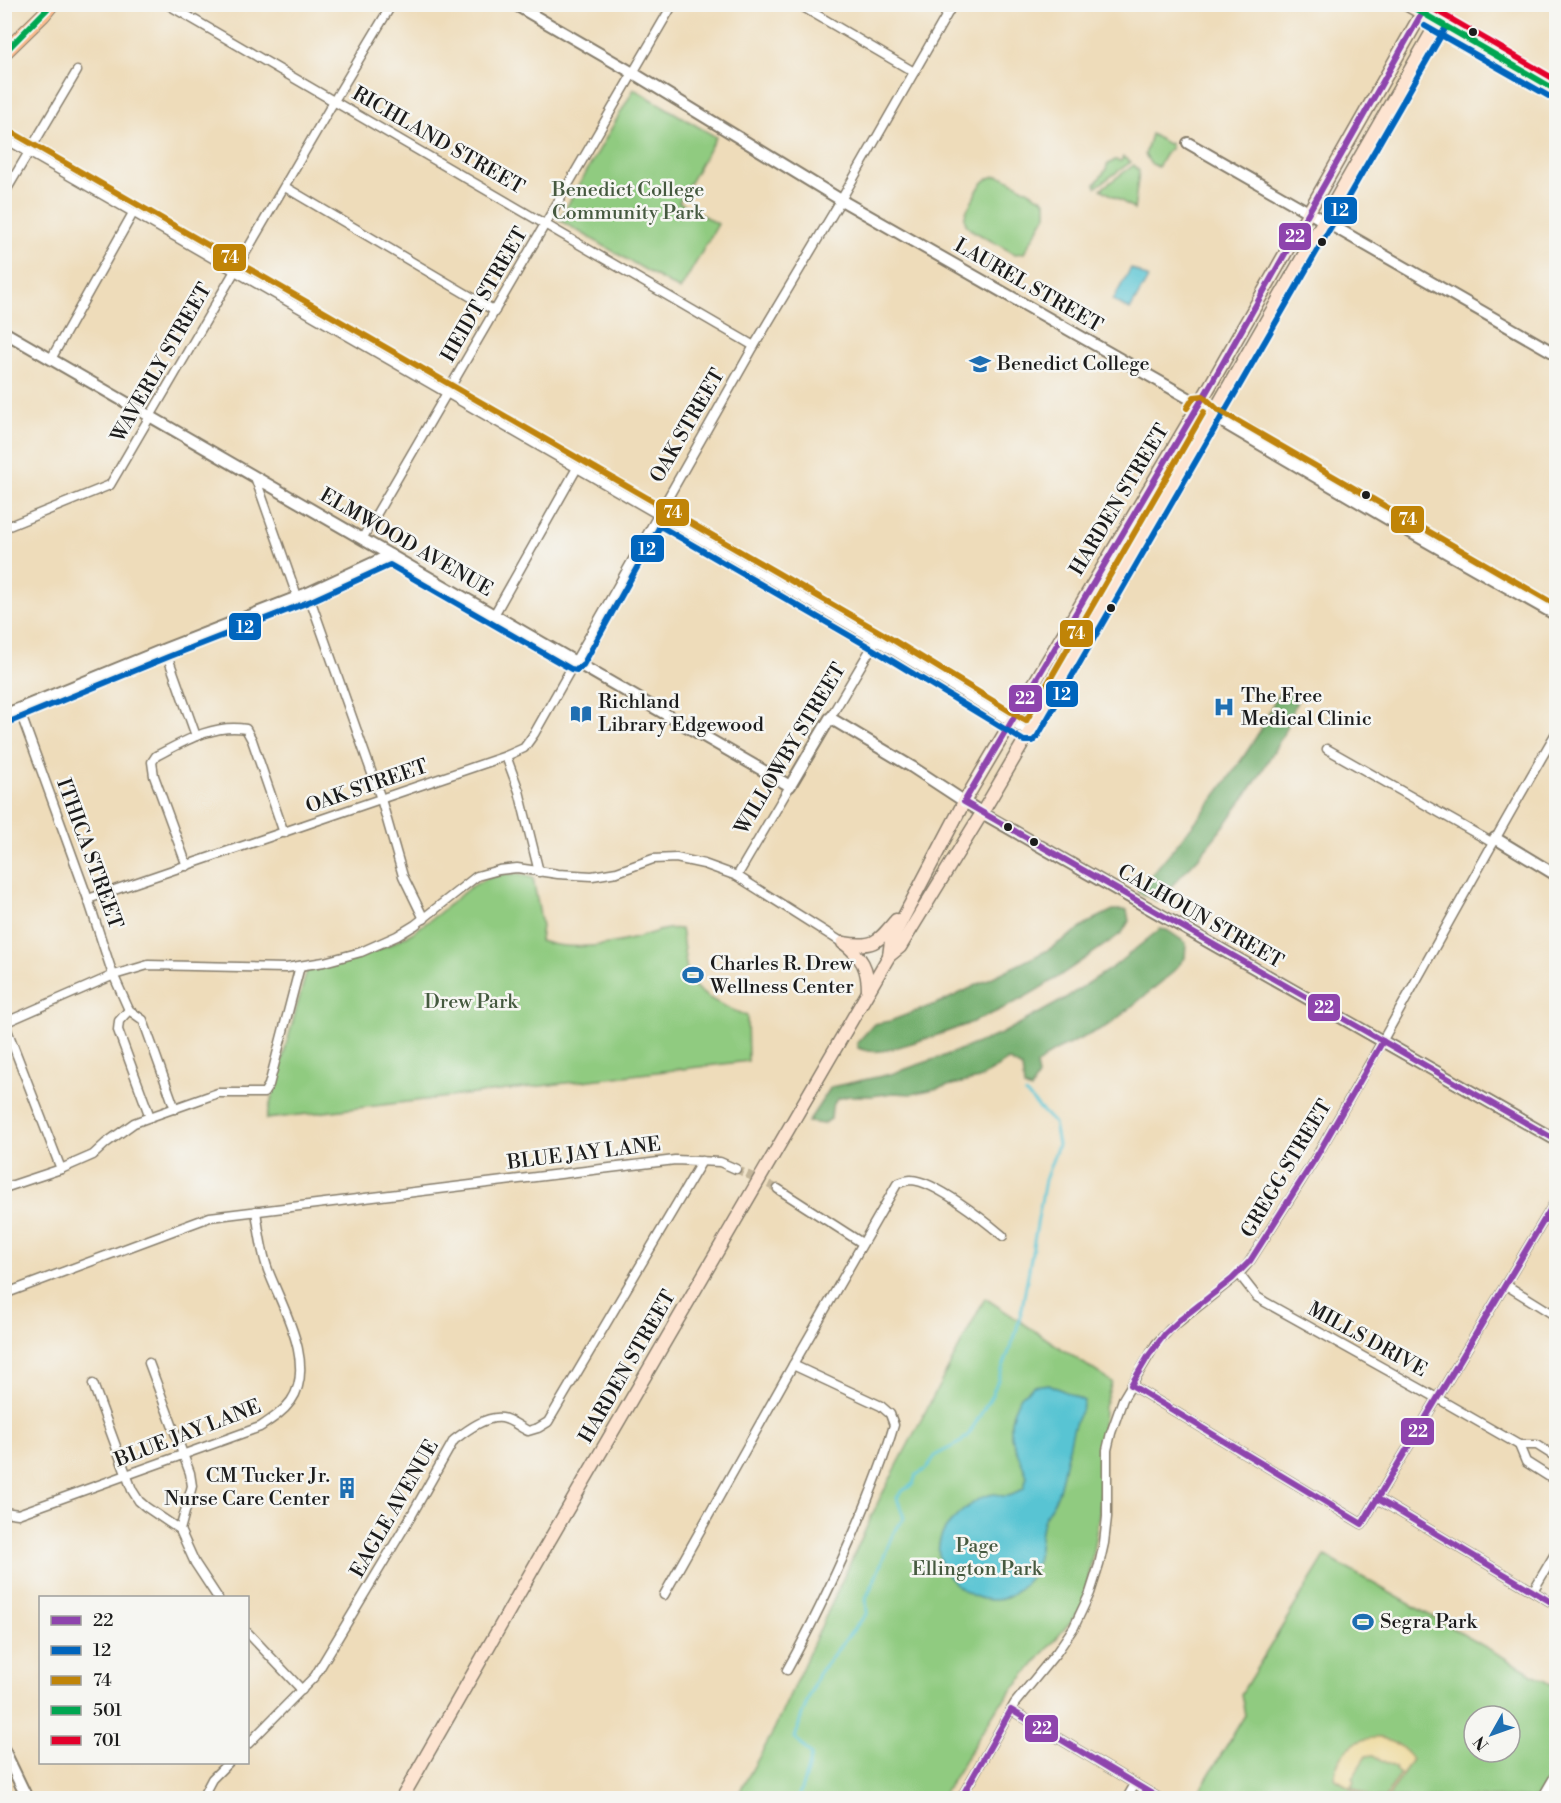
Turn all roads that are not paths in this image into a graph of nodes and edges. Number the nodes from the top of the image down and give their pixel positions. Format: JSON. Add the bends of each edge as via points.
{"nodes":[{"id":1,"x":52,"y":4,"type":"edge"},
{"id":2,"x":167,"y":4,"type":"edge"},
{"id":3,"x":392,"y":4,"type":"edge"},
{"id":4,"x":514,"y":4,"type":"edge"},
{"id":5,"x":673,"y":4,"type":"edge"},
{"id":6,"x":798,"y":4,"type":"edge"},
{"id":7,"x":953,"y":4,"type":"edge"},
{"id":8,"x":1406,"y":4,"type":"edge"},
{"id":9,"x":1448,"y":4,"type":"edge"},
{"id":10,"x":1425,"y":9,"type":"edge"},
{"id":11,"x":1438,"y":23,"type":"junction"},
{"id":12,"x":4,"y":53,"type":"edge"},
{"id":13,"x":76,"y":71,"type":"dead end"},
{"id":14,"x":914,"y":72,"type":"junction"},
{"id":15,"x":633,"y":73,"type":"junction"},
{"id":16,"x":1557,"y":90,"type":"edge"},
{"id":17,"x":334,"y":101,"type":"junction"},
{"id":18,"x":4,"y":138,"type":"edge"},
{"id":19,"x":1188,"y":143,"type":"dead end"},
{"id":20,"x":29,"y":153,"type":"junction"},
{"id":21,"x":285,"y":187,"type":"junction"},
{"id":22,"x":4,"y":194,"type":"edge"},
{"id":23,"x":841,"y":200,"type":"junction"},
{"id":24,"x":1310,"y":212,"type":"junction"},
{"id":25,"x":134,"y":213,"type":"junction"},
{"id":26,"x":1325,"y":221,"type":"junction"},
{"id":27,"x":544,"y":224,"type":"junction"},
{"id":28,"x":234,"y":271,"type":"junction"},
{"id":29,"x":495,"y":311,"type":"junction"},
{"id":30,"x":4,"y":332,"type":"edge"},
{"id":31,"x":754,"y":346,"type":"junction"},
{"id":32,"x":1557,"y":354,"type":"edge"},
{"id":33,"x":51,"y":359,"type":"junction"},
{"id":34,"x":448,"y":394,"type":"junction"},
{"id":35,"x":1199,"y":404,"type":"junction"},
{"id":36,"x":150,"y":416,"type":"junction"},
{"id":37,"x":1212,"y":416,"type":"junction"},
{"id":38,"x":577,"y":468,"type":"junction"},
{"id":39,"x":255,"y":477,"type":"junction"},
{"id":40,"x":657,"y":514,"type":"junction"},
{"id":41,"x":4,"y":528,"type":"edge"},
{"id":42,"x":362,"y":538,"type":"junction"},
{"id":43,"x":390,"y":555,"type":"junction"},
{"id":44,"x":303,"y":595,"type":"junction"},
{"id":45,"x":494,"y":615,"type":"junction"},
{"id":46,"x":1557,"y":615,"type":"edge"},
{"id":47,"x":876,"y":640,"type":"junction"},
{"id":48,"x":165,"y":649,"type":"junction"},
{"id":49,"x":574,"y":661,"type":"junction"},
{"id":50,"x":19,"y":709,"type":"junction"},
{"id":51,"x":4,"y":715,"type":"edge"},
{"id":52,"x":830,"y":718,"type":"junction"},
{"id":53,"x":1011,"y":721,"type":"junction"},
{"id":54,"x":1029,"y":733,"type":"junction"},
{"id":55,"x":1557,"y":733,"type":"edge"},
{"id":56,"x":196,"y":736,"type":"junction"},
{"id":57,"x":1327,"y":749,"type":"dead end"},
{"id":58,"x":507,"y":756,"type":"junction"},
{"id":59,"x":790,"y":786,"type":"junction"},
{"id":60,"x":381,"y":799,"type":"junction"},
{"id":61,"x":964,"y":802,"type":"junction"},
{"id":62,"x":982,"y":813,"type":"junction"},
{"id":63,"x":284,"y":833,"type":"junction"},
{"id":64,"x":1494,"y":840,"type":"junction"},
{"id":65,"x":187,"y":866,"type":"junction"},
{"id":66,"x":539,"y":872,"type":"junction"},
{"id":67,"x":1557,"y":875,"type":"edge"},
{"id":68,"x":737,"y":876,"type":"junction"},
{"id":69,"x":88,"y":899,"type":"junction"},
{"id":70,"x":912,"y":900,"type":"junction"},
{"id":71,"x":424,"y":919,"type":"junction"},
{"id":72,"x":843,"y":943,"type":"junction"},
{"id":73,"x":889,"y":956,"type":"junction"},
{"id":74,"x":300,"y":966,"type":"junction"},
{"id":75,"x":114,"y":975,"type":"junction"},
{"id":76,"x":868,"y":991,"type":"junction"},
{"id":77,"x":129,"y":1010,"type":"junction"},
{"id":78,"x":5,"y":1023,"type":"edge"},
{"id":79,"x":1383,"y":1041,"type":"junction"},
{"id":80,"x":175,"y":1109,"type":"junction"},
{"id":81,"x":150,"y":1117,"type":"junction"},
{"id":82,"x":1557,"y":1140,"type":"edge"},
{"id":83,"x":702,"y":1161,"type":"junction"},
{"id":84,"x":62,"y":1168,"type":"junction"},
{"id":85,"x":736,"y":1169,"type":"tunnel mouth"},
{"id":86,"x":4,"y":1188,"type":"edge"},
{"id":87,"x":778,"y":1189,"type":"tunnel mouth"},
{"id":88,"x":1557,"y":1200,"type":"edge"},
{"id":89,"x":256,"y":1211,"type":"junction"},
{"id":90,"x":1003,"y":1236,"type":"dead end"},
{"id":91,"x":862,"y":1243,"type":"junction"},
{"id":92,"x":1239,"y":1274,"type":"junction"},
{"id":93,"x":1506,"y":1285,"type":"junction"},
{"id":94,"x":4,"y":1294,"type":"edge"},
{"id":95,"x":1557,"y":1316,"type":"edge"},
{"id":96,"x":149,"y":1363,"type":"dead end"},
{"id":97,"x":793,"y":1365,"type":"junction"},
{"id":98,"x":93,"y":1384,"type":"dead end"},
{"id":99,"x":1131,"y":1385,"type":"junction"},
{"id":100,"x":1437,"y":1398,"type":"junction"},
{"id":101,"x":1519,"y":1445,"type":"junction"},
{"id":102,"x":184,"y":1456,"type":"junction"},
{"id":103,"x":1557,"y":1457,"type":"edge"},
{"id":104,"x":127,"y":1475,"type":"junction"},
{"id":105,"x":1557,"y":1481,"type":"edge"},
{"id":106,"x":1378,"y":1498,"type":"junction"},
{"id":107,"x":4,"y":1512,"type":"edge"},
{"id":108,"x":180,"y":1530,"type":"junction"},
{"id":109,"x":1557,"y":1552,"type":"edge"},
{"id":110,"x":1533,"y":1591,"type":"junction"},
{"id":111,"x":664,"y":1595,"type":"dead end"},
{"id":112,"x":217,"y":1596,"type":"edge"},
{"id":113,"x":1557,"y":1605,"type":"edge"},
{"id":114,"x":249,"y":1635,"type":"edge"},
{"id":115,"x":787,"y":1670,"type":"dead end"},
{"id":116,"x":302,"y":1690,"type":"junction"},
{"id":117,"x":1011,"y":1710,"type":"junction"},
{"id":118,"x":249,"y":1743,"type":"edge"},
{"id":119,"x":4,"y":1750,"type":"edge"},
{"id":120,"x":227,"y":1764,"type":"edge"},
{"id":121,"x":1557,"y":1774,"type":"edge"},
{"id":122,"x":1135,"y":1784,"type":"junction"},
{"id":123,"x":27,"y":1798,"type":"edge"},
{"id":124,"x":202,"y":1798,"type":"edge"},
{"id":125,"x":402,"y":1798,"type":"edge"},
{"id":126,"x":961,"y":1798,"type":"edge"},
{"id":127,"x":1127,"y":1798,"type":"edge"},
{"id":128,"x":1159,"y":1798,"type":"edge"},
{"id":129,"x":1542,"y":1798,"type":"edge"}],
"edges":[{"from":1,"to":12,"type":"main road"},
{"from":2,"to":17,"type":"street","name":"RICHLAND STREET"},
{"from":3,"to":17,"type":"street","name":"WAVERLY STREET"},
{"from":4,"to":15,"type":"street","name":"LAUREL STREET"},
{"from":5,"to":15,"type":"street","name":"HEIDT STREET"},
{"from":6,"to":14,"type":"street"},
{"from":7,"to":14,"type":"street","name":"OAK STREET"},
{"from":8,"to":10,"type":"main road"},
{"from":9,"to":11,"type":"main road","name":"HARDEN STREET"},
{"from":10,"to":11,"type":"main road"},
{"from":10,"to":24,"type":"main road","name":"HARDEN STREET"},
{"from":11,"to":16,"type":"main road"},
{"from":11,"to":26,"type":"main road","name":"HARDEN STREET"},
{"from":13,"to":20,"type":"street"},
{"from":14,"to":23,"type":"street","name":"OAK STREET"},
{"from":15,"to":23,"type":"street","name":"LAUREL STREET"},
{"from":15,"to":27,"type":"street","name":"HEIDT STREET"},
{"from":17,"to":21,"type":"street","name":"WAVERLY STREET"},
{"from":17,"to":27,"type":"street","name":"RICHLAND STREET"},
{"from":18,"to":20,"type":"street"},
{"from":19,"to":24,"type":"street"},
{"from":20,"to":22,"type":"street"},
{"from":20,"to":25,"type":"street"},
{"from":21,"to":28,"type":"street","name":"WAVERLY STREET"},
{"from":21,"to":29,"type":"street"},
{"from":23,"to":31,"type":"street","name":"OAK STREET"},
{"from":23,"to":35,"type":"street","name":"LAUREL STREET"},
{"from":24,"to":26,"type":"street"},
{"from":24,"to":35,"type":"main road","name":"HARDEN STREET"},
{"from":25,"to":28,"type":"street"},
{"from":25,"to":33,"type":"street"},
{"from":26,"to":32,"type":"street"},
{"from":26,"to":37,"type":"main road","name":"HARDEN STREET"},
{"from":27,"to":29,"type":"street","name":"HEIDT STREET"},
{"from":27,"to":31,"type":"street","name":"RICHLAND STREET"},
{"from":28,"to":34,"type":"street"},
{"from":28,"to":36,"type":"street","name":"WAVERLY STREET"},
{"from":29,"to":34,"type":"street","name":"HEIDT STREET"},
{"from":30,"to":33,"type":"street","name":"ELMWOOD AVENUE"},
{"from":31,"to":40,"type":"street","name":"OAK STREET"},
{"from":33,"to":36,"type":"street","name":"ELMWOOD AVENUE"},
{"from":34,"to":38,"type":"street"},
{"from":34,"to":42,"type":"street","name":"HEIDT STREET"},
{"from":35,"to":37,"type":"street","name":"LAUREL STREET"},
{"from":35,"to":53,"type":"main road","name":"HARDEN STREET"},
{"from":36,"to":39,"type":"street","name":"ELMWOOD AVENUE"},
{"from":36,"to":41,"type":"street","name":"WAVERLY STREET","via":[[110,485]]},
{"from":37,"to":46,"type":"street","name":"LAUREL STREET"},
{"from":37,"to":54,"type":"main road","name":"HARDEN STREET"},
{"from":38,"to":40,"type":"street"},
{"from":38,"to":45,"type":"street"},
{"from":39,"to":42,"type":"street","name":"ELMWOOD AVENUE"},
{"from":39,"to":44,"type":"street"},
{"from":40,"to":47,"type":"street"},
{"from":40,"to":49,"type":"street","name":"OAK STREET"},
{"from":42,"to":43,"type":"street","name":"ELMWOOD AVENUE"},
{"from":43,"to":44,"type":"street"},
{"from":43,"to":45,"type":"street","name":"ELMWOOD AVENUE"},
{"from":44,"to":48,"type":"street"},
{"from":44,"to":60,"type":"street"},
{"from":45,"to":49,"type":"street","name":"ELMWOOD AVENUE"},
{"from":47,"to":52,"type":"street","name":"WILLOWBY STREET"},
{"from":47,"to":53,"type":"street"},
{"from":48,"to":50,"type":"street"},
{"from":48,"to":56,"type":"street"},
{"from":49,"to":58,"type":"street","name":"OAK STREET","via":[[534,734],[524,748]]},
{"from":49,"to":59,"type":"street","name":"ELMWOOD AVENUE"},
{"from":50,"to":51,"type":"street"},
{"from":50,"to":69,"type":"street","name":"ITHICA STREET"},
{"from":52,"to":59,"type":"street","name":"WILLOWBY STREET"},
{"from":52,"to":61,"type":"street","name":"CALHOUN STREET"},
{"from":53,"to":54,"type":"street"},
{"from":53,"to":61,"type":"main road","name":"HARDEN STREET"},
{"from":54,"to":62,"type":"main road","name":"HARDEN STREET"},
{"from":55,"to":64,"type":"street","name":"GREGG STREET"},
{"from":56,"to":63,"type":"street","via":[[234,727],[246,729]]},
{"from":56,"to":65,"type":"street","via":[[156,756],[152,762]]},
{"from":57,"to":64,"type":"street"},
{"from":58,"to":60,"type":"street","name":"OAK STREET"},
{"from":58,"to":66,"type":"street"},
{"from":59,"to":68,"type":"street","name":"WILLOWBY STREET"},
{"from":60,"to":63,"type":"street","name":"OAK STREET"},
{"from":60,"to":71,"type":"street","via":[[403,876]]},
{"from":61,"to":62,"type":"street","name":"CALHOUN STREET"},
{"from":61,"to":70,"type":"main road","name":"HARDEN STREET"},
{"from":62,"to":73,"type":"main road","name":"HARDEN STREET","via":[[900,947]]},
{"from":62,"to":79,"type":"street","name":"CALHOUN STREET"},
{"from":63,"to":65,"type":"street","name":"OAK STREET"},
{"from":64,"to":67,"type":"street"},
{"from":64,"to":79,"type":"street","name":"GREGG STREET"},
{"from":65,"to":69,"type":"street","name":"OAK STREET"},
{"from":66,"to":68,"type":"street","via":[[592,876],[653,859],[676,858]]},
{"from":66,"to":71,"type":"street","via":[[516,868],[477,876]]},
{"from":68,"to":72,"type":"street"},
{"from":69,"to":75,"type":"street","name":"ITHICA STREET"},
{"from":70,"to":72,"type":"main road","via":[[873,943]]},
{"from":70,"to":73,"type":"main road","name":"HARDEN STREET","via":[[891,941]]},
{"from":71,"to":74,"type":"street","via":[[361,952]]},
{"from":72,"to":76,"type":"main road","via":[[865,966]]},
{"from":73,"to":76,"type":"main road","name":"HARDEN STREET"},
{"from":74,"to":75,"type":"street","via":[[148,965]]},
{"from":74,"to":80,"type":"street","via":[[264,1093],[218,1093]]},
{"from":75,"to":77,"type":"street","name":"ITHICA STREET"},
{"from":75,"to":78,"type":"street"},
{"from":76,"to":125,"type":"main road","name":"HARDEN STREET"},
{"from":77,"to":80,"type":"street","name":"ITHICA STREET","via":[[143,1020]]},
{"from":77,"to":81,"type":"street","via":[[119,1021],[118,1030]]},
{"from":78,"to":84,"type":"street"},
{"from":79,"to":82,"type":"street","name":"CALHOUN STREET"},
{"from":79,"to":92,"type":"street","name":"GREGG STREET","via":[[1315,1159]]},
{"from":80,"to":81,"type":"street"},
{"from":81,"to":84,"type":"street","via":[[134,1123],[93,1155]]},
{"from":83,"to":85,"type":"street","name":"BLUE JAY LANE","via":[[720,1162]]},
{"from":83,"to":89,"type":"street","name":"BLUE JAY LANE","via":[[675,1160]]},
{"from":83,"to":116,"type":"street","name":"EAGLE AVENUE","via":[[548,1422],[528,1431],[501,1418],[483,1422],[454,1440],[315,1676]]},
{"from":84,"to":86,"type":"street"},
{"from":87,"to":91,"type":"street"},
{"from":88,"to":93,"type":"street"},
{"from":89,"to":94,"type":"street","name":"BLUE JAY LANE","via":[[210,1218]]},
{"from":89,"to":102,"type":"street","name":"BLUE JAY LANE","via":[[268,1270],[292,1327],[299,1378],[292,1399],[260,1428]]},
{"from":90,"to":91,"type":"street","via":[[929,1184],[909,1179],[897,1184]]},
{"from":91,"to":97,"type":"street"},
{"from":92,"to":99,"type":"street","name":"GREGG STREET","via":[[1170,1329]]},
{"from":92,"to":100,"type":"street","name":"MILLS DRIVE","via":[[1264,1302]]},
{"from":93,"to":95,"type":"street"},
{"from":93,"to":100,"type":"street"},
{"from":96,"to":102,"type":"street"},
{"from":97,"to":111,"type":"street"},
{"from":97,"to":115,"type":"street","via":[[881,1406],[894,1425],[870,1496],[813,1623]]},
{"from":98,"to":104,"type":"street"},
{"from":99,"to":106,"type":"street","via":[[1362,1524]]},
{"from":99,"to":117,"type":"street","name":"GREGG STREET","via":[[1107,1450],[1104,1543],[1090,1593],[1074,1627]]},
{"from":100,"to":101,"type":"street","name":"MILLS DRIVE"},
{"from":100,"to":106,"type":"street"},
{"from":101,"to":103,"type":"street","name":"MILLS DRIVE","via":[[1537,1445]]},
{"from":101,"to":105,"type":"street","name":"MILLS DRIVE","via":[[1526,1462]]},
{"from":102,"to":104,"type":"street","name":"BLUE JAY LANE"},
{"from":102,"to":108,"type":"street","via":[[192,1486]]},
{"from":104,"to":107,"type":"street","name":"BLUE JAY LANE","via":[[18,1514]]},
{"from":104,"to":108,"type":"street","via":[[139,1501]]},
{"from":106,"to":110,"type":"street"},
{"from":108,"to":112,"type":"street"},
{"from":109,"to":110,"type":"street"},
{"from":110,"to":113,"type":"street"},
{"from":114,"to":116,"type":"street"},
{"from":116,"to":118,"type":"street","name":"EAGLE AVENUE"},
{"from":117,"to":122,"type":"street"},
{"from":117,"to":126,"type":"street","name":"GREGG STREET"},
{"from":119,"to":123,"type":"street"},
{"from":120,"to":124,"type":"street","via":[[212,1779]]},
{"from":121,"to":129,"type":"street"},
{"from":122,"to":127,"type":"street"},
{"from":122,"to":128,"type":"street"}]}
